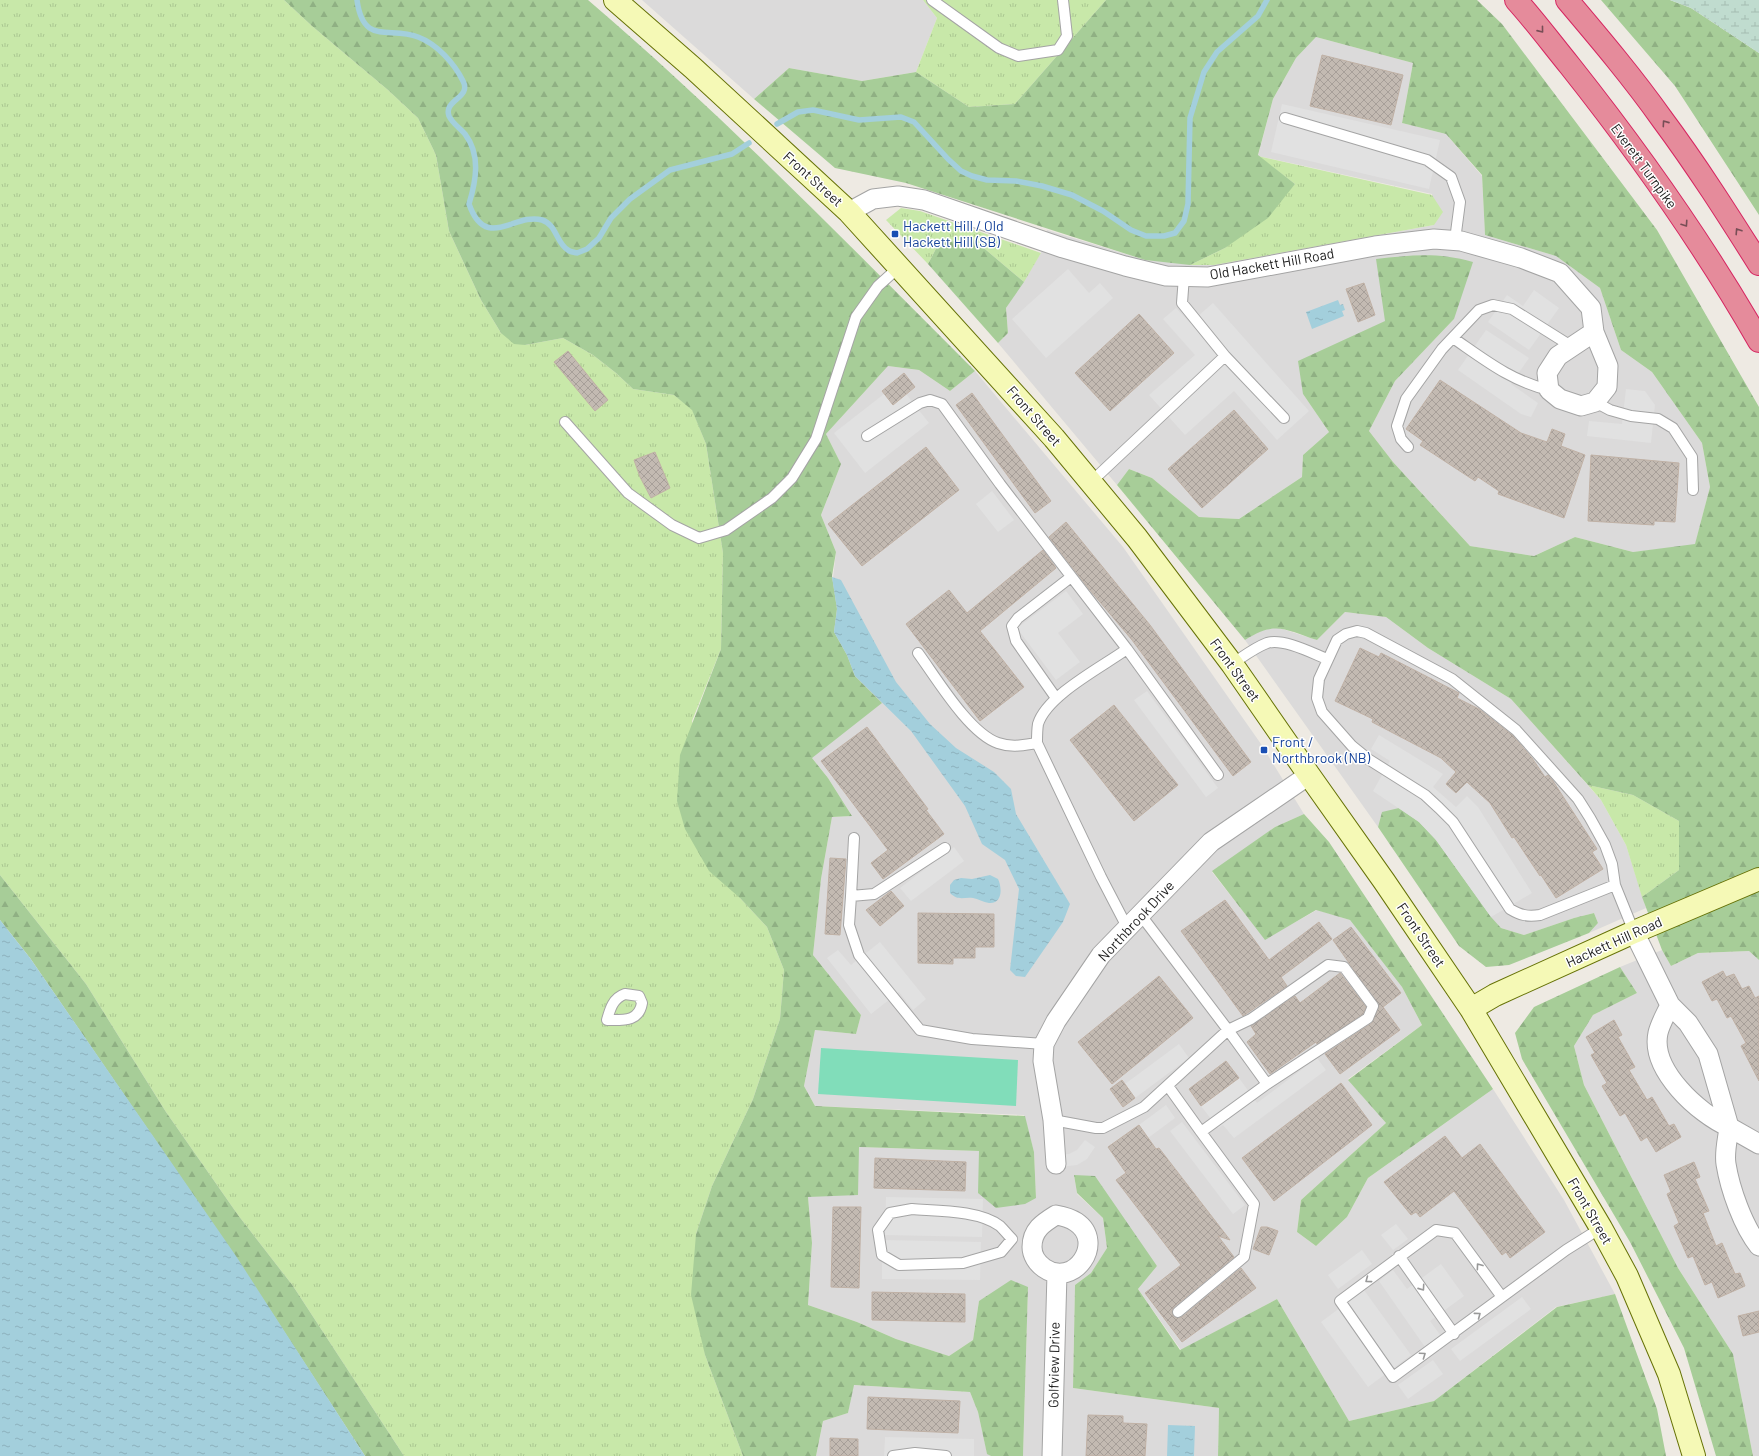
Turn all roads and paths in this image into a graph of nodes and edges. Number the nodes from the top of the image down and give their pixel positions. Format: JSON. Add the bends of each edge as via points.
{"nodes":[{"id":1,"x":932,"y":0,"type":"edge"},
{"id":2,"x":1063,"y":0,"type":"edge"},
{"id":3,"x":1516,"y":0,"type":"edge"},
{"id":4,"x":1567,"y":0,"type":"edge"},
{"id":5,"x":623,"y":3,"type":"edge"},
{"id":6,"x":1286,"y":118,"type":"dead end"},
{"id":7,"x":849,"y":212,"type":"junction"},
{"id":8,"x":1454,"y":240,"type":"junction"},
{"id":9,"x":1759,"y":264,"type":"edge"},
{"id":10,"x":899,"y":267,"type":"junction"},
{"id":11,"x":1184,"y":276,"type":"junction"},
{"id":12,"x":1594,"y":332,"type":"junction"},
{"id":13,"x":1453,"y":338,"type":"junction"},
{"id":14,"x":1759,"y":341,"type":"edge"},
{"id":15,"x":1571,"y":346,"type":"junction"},
{"id":16,"x":1225,"y":356,"type":"junction"},
{"id":17,"x":1549,"y":390,"type":"junction"},
{"id":18,"x":1595,"y":402,"type":"junction"},
{"id":19,"x":1284,"y":418,"type":"dead end"},
{"id":20,"x":565,"y":422,"type":"dead end"},
{"id":21,"x":867,"y":436,"type":"dead end"},
{"id":22,"x":1408,"y":447,"type":"dead end"},
{"id":23,"x":1091,"y":482,"type":"junction"},
{"id":24,"x":1693,"y":490,"type":"dead end"},
{"id":25,"x":1071,"y":577,"type":"junction"},
{"id":26,"x":1127,"y":649,"type":"junction"},
{"id":27,"x":918,"y":653,"type":"dead end"},
{"id":28,"x":1327,"y":659,"type":"junction"},
{"id":29,"x":1232,"y":664,"type":"junction"},
{"id":30,"x":1056,"y":698,"type":"junction"},
{"id":31,"x":1037,"y":743,"type":"junction"},
{"id":32,"x":1218,"y":775,"type":"dead end"},
{"id":33,"x":1309,"y":776,"type":"junction"},
{"id":34,"x":854,"y":838,"type":"dead end"},
{"id":35,"x":945,"y":848,"type":"dead end"},
{"id":36,"x":1759,"y":880,"type":"edge"},
{"id":37,"x":1615,"y":885,"type":"junction"},
{"id":38,"x":851,"y":896,"type":"junction"},
{"id":39,"x":1140,"y":914,"type":"junction"},
{"id":40,"x":1127,"y":927,"type":"junction"},
{"id":41,"x":1634,"y":932,"type":"junction"},
{"id":42,"x":1670,"y":1005,"type":"junction"},
{"id":43,"x":1471,"y":1009,"type":"junction"},
{"id":44,"x":1228,"y":1030,"type":"junction"},
{"id":45,"x":1044,"y":1044,"type":"junction"},
{"id":46,"x":1267,"y":1084,"type":"junction"},
{"id":47,"x":1168,"y":1086,"type":"junction"},
{"id":48,"x":1053,"y":1120,"type":"junction"},
{"id":49,"x":1729,"y":1127,"type":"junction"},
{"id":50,"x":1201,"y":1132,"type":"junction"},
{"id":51,"x":1759,"y":1144,"type":"edge"},
{"id":52,"x":1056,"y":1164,"type":"dead end"},
{"id":53,"x":1601,"y":1228,"type":"junction"},
{"id":54,"x":1012,"y":1239,"type":"junction"},
{"id":55,"x":1032,"y":1240,"type":"junction"},
{"id":56,"x":1759,"y":1246,"type":"edge"},
{"id":57,"x":1399,"y":1256,"type":"junction"},
{"id":58,"x":1056,"y":1273,"type":"junction"},
{"id":59,"x":1502,"y":1297,"type":"junction"},
{"id":60,"x":1178,"y":1312,"type":"dead end"},
{"id":61,"x":1454,"y":1334,"type":"junction"},
{"id":62,"x":893,"y":1456,"type":"edge"},
{"id":63,"x":946,"y":1456,"type":"edge"},
{"id":64,"x":1052,"y":1456,"type":"edge"},
{"id":65,"x":1694,"y":1456,"type":"edge"}],
"edges":[{"from":1,"to":2,"type":"lane","via":[[999,48],[1018,56],[1058,50],[1067,36]]},
{"from":3,"to":14,"type":"highway","name":"Everett Turnpike","one_way":true,"via":[[1599,103],[1650,172]]},
{"from":9,"to":4,"type":"highway","one_way":true,"via":[[1662,118]]},
{"from":5,"to":7,"type":"main road","name":"Front Street"},
{"from":6,"to":8,"type":"lane","via":[[1427,160],[1451,177],[1460,202]]},
{"from":7,"to":10,"type":"main road","name":"Front Street"},
{"from":7,"to":11,"type":"street","name":"Old Hackett Hill Road","via":[[873,199],[898,196],[924,200],[1063,248],[1166,276]]},
{"from":8,"to":11,"type":"street","name":"Old Hackett Hill Road","via":[[1434,238],[1375,246],[1208,277]]},
{"from":8,"to":12,"type":"street","name":"Old Hackett Hill Road","via":[[1522,258],[1560,273],[1591,308]]},
{"from":10,"to":20,"type":"lane","via":[[878,286],[856,317],[816,439],[792,478],[772,498],[726,530],[699,538],[672,525],[628,493]]},
{"from":10,"to":23,"type":"main road","name":"Front Street","via":[[983,358]]},
{"from":11,"to":16,"type":"lane","via":[[1182,303]]},
{"from":12,"to":15,"type":"street"},
{"from":12,"to":18,"type":"street","name":"Old Hackett Hill Road","via":[[1608,366],[1607,387]]},
{"from":13,"to":15,"type":"lane","via":[[1479,310],[1493,305],[1512,309]]},
{"from":13,"to":17,"type":"lane","via":[[1508,375]]},
{"from":13,"to":22,"type":"lane","via":[[1406,399],[1397,426],[1401,439]]},
{"from":15,"to":17,"type":"street","via":[[1558,356],[1547,373]]},
{"from":16,"to":19,"type":"lane"},
{"from":16,"to":23,"type":"lane"},
{"from":17,"to":18,"type":"street","via":[[1560,399],[1581,406]]},
{"from":18,"to":24,"type":"lane","via":[[1610,410],[1631,416],[1658,419],[1673,428],[1692,457]]},
{"from":21,"to":25,"type":"lane","via":[[920,403],[930,400],[942,404]]},
{"from":23,"to":29,"type":"main road","name":"Front Street","via":[[1137,538]]},
{"from":25,"to":26,"type":"lane"},
{"from":25,"to":30,"type":"lane","via":[[1018,618],[1012,626],[1016,641]]},
{"from":26,"to":30,"type":"lane"},
{"from":26,"to":32,"type":"lane"},
{"from":27,"to":31,"type":"lane","via":[[967,720],[981,734],[998,743],[1015,747]]},
{"from":28,"to":29,"type":"lane","via":[[1297,647],[1269,643],[1252,650]]},
{"from":28,"to":37,"type":"lane","via":[[1337,640],[1357,631],[1366,633],[1452,679],[1470,693],[1516,730],[1578,799],[1605,845],[1612,864]]},
{"from":28,"to":37,"type":"lane","via":[[1316,698],[1322,712],[1352,746],[1425,795],[1453,822],[1510,909],[1530,917],[1540,915]]},
{"from":29,"to":33,"type":"main road","name":"Front Street"},
{"from":30,"to":31,"type":"lane","via":[[1045,710],[1038,725]]},
{"from":31,"to":40,"type":"lane"},
{"from":33,"to":39,"type":"street","name":"Northbrook Drive","via":[[1211,842]]},
{"from":33,"to":43,"type":"main road","name":"Front Street"},
{"from":34,"to":38,"type":"lane"},
{"from":35,"to":38,"type":"lane","via":[[874,894]]},
{"from":36,"to":41,"type":"main road","name":"Hackett Hill Road"},
{"from":37,"to":41,"type":"lane"},
{"from":38,"to":45,"type":"lane","via":[[848,924],[859,956],[920,1030],[972,1039]]},
{"from":39,"to":40,"type":"street","name":"Northbrook Drive"},
{"from":39,"to":44,"type":"lane"},
{"from":40,"to":45,"type":"street","name":"Northbrook Drive","via":[[1101,955],[1056,1021]]},
{"from":41,"to":42,"type":"street"},
{"from":41,"to":43,"type":"main road","name":"Hackett Hill Road"},
{"from":42,"to":49,"type":"street","via":[[1688,1023],[1708,1054]]},
{"from":42,"to":49,"type":"street","via":[[1658,1034],[1659,1057],[1674,1083],[1714,1120]]},
{"from":43,"to":53,"type":"main road","name":"Front Street"},
{"from":44,"to":46,"type":"lane"},
{"from":44,"to":46,"type":"lane","via":[[1251,1019],[1328,965],[1344,967],[1373,1006],[1368,1018]]},
{"from":44,"to":47,"type":"lane"},
{"from":45,"to":48,"type":"street","name":"Northbrook Drive","via":[[1045,1082]]},
{"from":46,"to":50,"type":"lane"},
{"from":47,"to":48,"type":"lane","via":[[1144,1107],[1104,1128]]},
{"from":47,"to":50,"type":"lane"},
{"from":48,"to":52,"type":"street","name":"Northbrook Drive"},
{"from":49,"to":51,"type":"street"},
{"from":49,"to":56,"type":"street","via":[[1725,1162],[1727,1170],[1735,1200]]},
{"from":50,"to":60,"type":"lane","via":[[1254,1204],[1244,1257]]},
{"from":53,"to":59,"type":"lane"},
{"from":53,"to":65,"type":"main road","name":"Front Street","via":[[1627,1276],[1669,1374]]},
{"from":54,"to":54,"type":"lane","via":[[999,1225],[975,1216],[912,1209],[890,1213],[878,1230],[882,1254],[899,1265],[963,1263],[1001,1252]]},
{"from":54,"to":55,"type":"lane"},
{"from":55,"to":58,"type":"street","via":[[1032,1250],[1038,1262]]},
{"from":55,"to":58,"type":"street","via":[[1041,1224],[1056,1215],[1076,1222],[1083,1228],[1088,1246],[1082,1263],[1066,1273]]},
{"from":59,"to":57,"type":"lane","one_way":true,"via":[[1455,1233],[1436,1230]]},
{"from":57,"to":61,"type":"lane","one_way":true},
{"from":57,"to":61,"type":"lane","one_way":true,"via":[[1340,1301],[1393,1377]]},
{"from":58,"to":64,"type":"street","name":"Golfview Drive"},
{"from":61,"to":59,"type":"lane","one_way":true},
{"from":62,"to":63,"type":"lane","via":[[916,1453]]}]}
